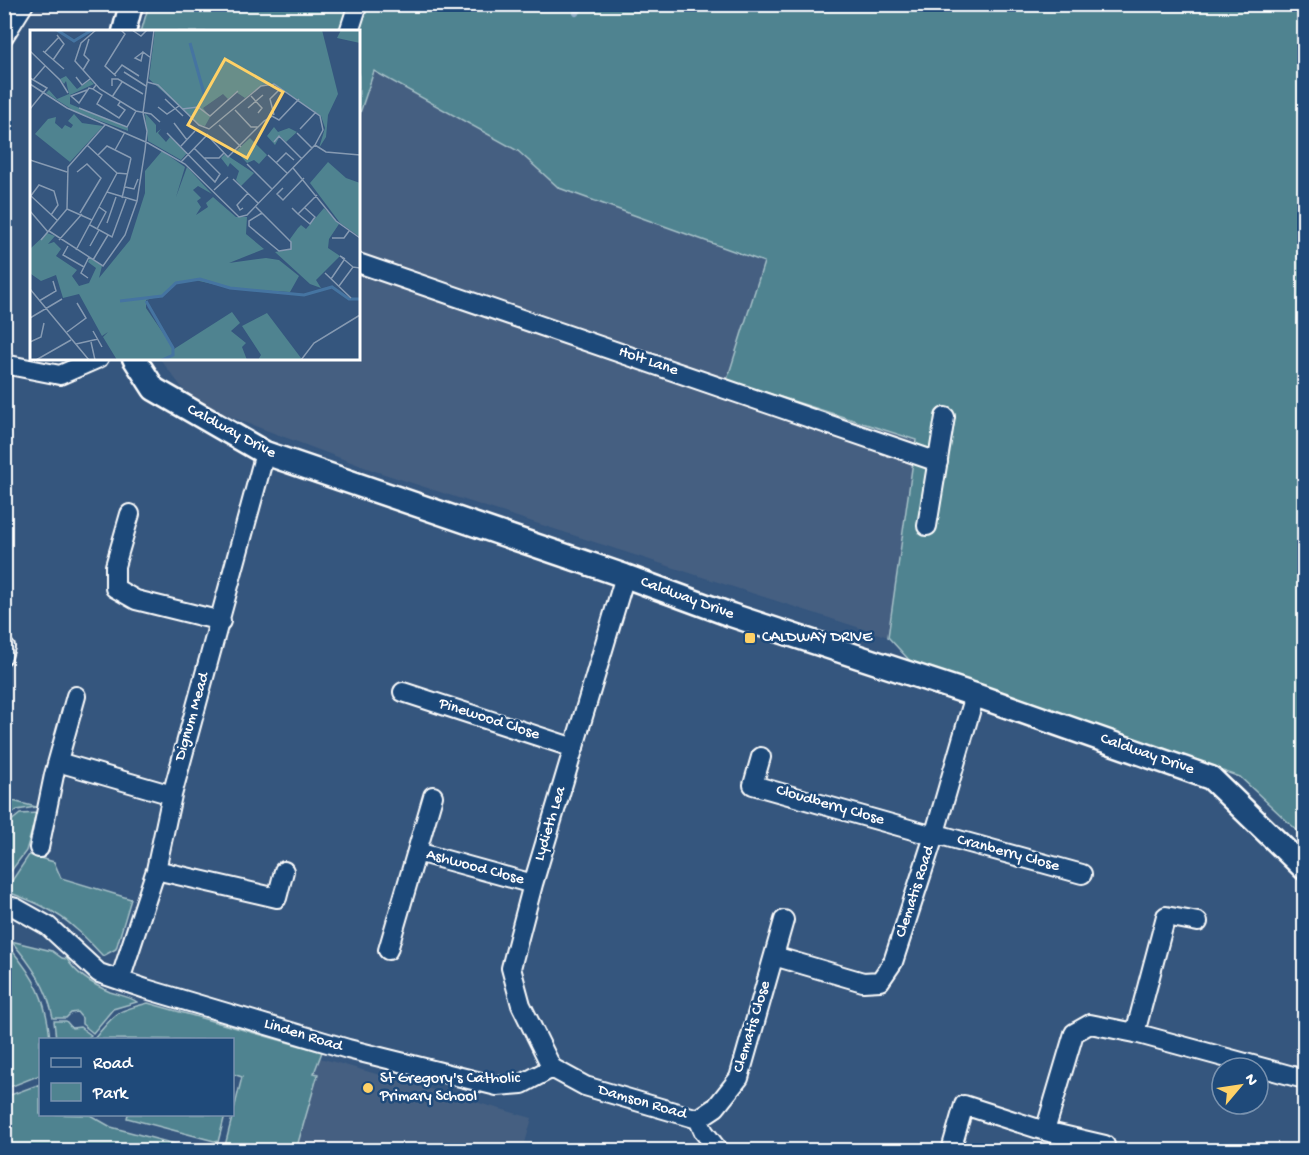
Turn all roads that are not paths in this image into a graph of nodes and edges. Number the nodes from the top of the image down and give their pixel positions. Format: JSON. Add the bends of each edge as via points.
{"nodes":[{"id":1,"x":24,"y":4,"type":"edge"},
{"id":2,"x":131,"y":4,"type":"edge"},
{"id":3,"x":358,"y":4,"type":"edge"},
{"id":4,"x":124,"y":30,"type":"edge"},
{"id":5,"x":350,"y":30,"type":"edge"},
{"id":6,"x":4,"y":36,"type":"edge"},
{"id":7,"x":360,"y":264,"type":"edge"},
{"id":8,"x":94,"y":360,"type":"edge"},
{"id":9,"x":135,"y":360,"type":"edge"},
{"id":10,"x":4,"y":364,"type":"edge"},
{"id":11,"x":945,"y":417,"type":"dead end"},
{"id":12,"x":265,"y":453,"type":"junction"},
{"id":13,"x":938,"y":462,"type":"junction"},
{"id":14,"x":130,"y":514,"type":"dead end"},
{"id":15,"x":927,"y":526,"type":"dead end"},
{"id":16,"x":625,"y":576,"type":"junction"},
{"id":17,"x":220,"y":621,"type":"junction"},
{"id":18,"x":4,"y":646,"type":"edge"},
{"id":19,"x":4,"y":657,"type":"edge"},
{"id":20,"x":403,"y":692,"type":"dead end"},
{"id":21,"x":975,"y":695,"type":"junction"},
{"id":22,"x":76,"y":696,"type":"dead end"},
{"id":23,"x":574,"y":748,"type":"junction"},
{"id":24,"x":761,"y":757,"type":"dead end"},
{"id":25,"x":58,"y":762,"type":"junction"},
{"id":26,"x":172,"y":795,"type":"junction"},
{"id":27,"x":433,"y":796,"type":"dead end"},
{"id":28,"x":934,"y":836,"type":"junction"},
{"id":29,"x":39,"y":848,"type":"dead end"},
{"id":30,"x":417,"y":852,"type":"junction"},
{"id":31,"x":1305,"y":868,"type":"edge"},
{"id":32,"x":156,"y":870,"type":"junction"},
{"id":33,"x":284,"y":871,"type":"dead end"},
{"id":34,"x":1082,"y":874,"type":"dead end"},
{"id":35,"x":532,"y":884,"type":"junction"},
{"id":36,"x":4,"y":905,"type":"edge"},
{"id":37,"x":784,"y":920,"type":"dead end"},
{"id":38,"x":1198,"y":922,"type":"dead end"},
{"id":39,"x":388,"y":950,"type":"dead end"},
{"id":40,"x":774,"y":957,"type":"junction"},
{"id":41,"x":120,"y":980,"type":"junction"},
{"id":42,"x":1135,"y":1033,"type":"junction"},
{"id":43,"x":552,"y":1068,"type":"junction"},
{"id":44,"x":1305,"y":1079,"type":"edge"},
{"id":45,"x":698,"y":1119,"type":"junction"},
{"id":46,"x":1045,"y":1131,"type":"junction"},
{"id":47,"x":1105,"y":1145,"type":"dead end"},
{"id":48,"x":718,"y":1150,"type":"edge"},
{"id":49,"x":951,"y":1150,"type":"edge"}],
"edges":[{"from":1,"to":6,"type":"street"},
{"from":2,"to":4,"type":"street"},
{"from":3,"to":5,"type":"street"},
{"from":7,"to":13,"type":"street","name":"Holt Lane"},
{"from":8,"to":10,"type":"street","via":[[60,375]]},
{"from":9,"to":12,"type":"street","name":"Caldway Drive","via":[[154,389]]},
{"from":11,"to":13,"type":"street"},
{"from":12,"to":16,"type":"street","name":"Caldway Drive"},
{"from":12,"to":17,"type":"street","name":"Dignum Mead"},
{"from":13,"to":15,"type":"street"},
{"from":14,"to":17,"type":"street","via":[[115,566],[115,588],[136,600]]},
{"from":16,"to":21,"type":"street","name":"Caldway Drive"},
{"from":16,"to":23,"type":"street","name":"Lydieth Lea"},
{"from":17,"to":26,"type":"street","name":"Dignum Mead"},
{"from":18,"to":19,"type":"street"},
{"from":20,"to":23,"type":"street","name":"Pinewood Close"},
{"from":21,"to":28,"type":"street","name":"Clematis Road"},
{"from":21,"to":31,"type":"street","name":"Caldway Drive","via":[[1211,778]]},
{"from":22,"to":25,"type":"street"},
{"from":23,"to":35,"type":"street","name":"Lydieth Lea"},
{"from":24,"to":28,"type":"street","name":"Cloudberry Close","via":[[753,785]]},
{"from":25,"to":26,"type":"street"},
{"from":25,"to":29,"type":"street"},
{"from":26,"to":32,"type":"street","name":"Dignum Mead"},
{"from":27,"to":30,"type":"street","name":"Ashwood Close"},
{"from":28,"to":34,"type":"street","name":"Cranberry Close"},
{"from":28,"to":40,"type":"street","name":"Clematis Road","via":[[893,962],[880,981],[863,982]]},
{"from":30,"to":35,"type":"street","name":"Ashwood Close"},
{"from":30,"to":39,"type":"street","name":"Ashwood Close"},
{"from":32,"to":33,"type":"street","via":[[277,898]]},
{"from":32,"to":41,"type":"street","name":"Dignum Mead"},
{"from":35,"to":43,"type":"street","name":"Lydieth Lea","via":[[511,968],[521,1005]]},
{"from":36,"to":41,"type":"street","name":"Linden Road","via":[[48,926],[99,973]]},
{"from":37,"to":40,"type":"street","name":"Clematis Close"},
{"from":38,"to":42,"type":"street","via":[[1167,916]]},
{"from":40,"to":45,"type":"street","name":"Clematis Close","via":[[739,1078],[716,1107]]},
{"from":41,"to":43,"type":"street","name":"Linden Road","via":[[348,1049],[497,1086],[522,1084]]},
{"from":42,"to":44,"type":"street"},
{"from":42,"to":46,"type":"street","via":[[1090,1024],[1074,1033]]},
{"from":43,"to":45,"type":"street","name":"Damson Road","via":[[585,1086]]},
{"from":45,"to":48,"type":"street","name":"Damson Road"},
{"from":46,"to":47,"type":"street"},
{"from":46,"to":49,"type":"street","via":[[964,1105]]}]}
